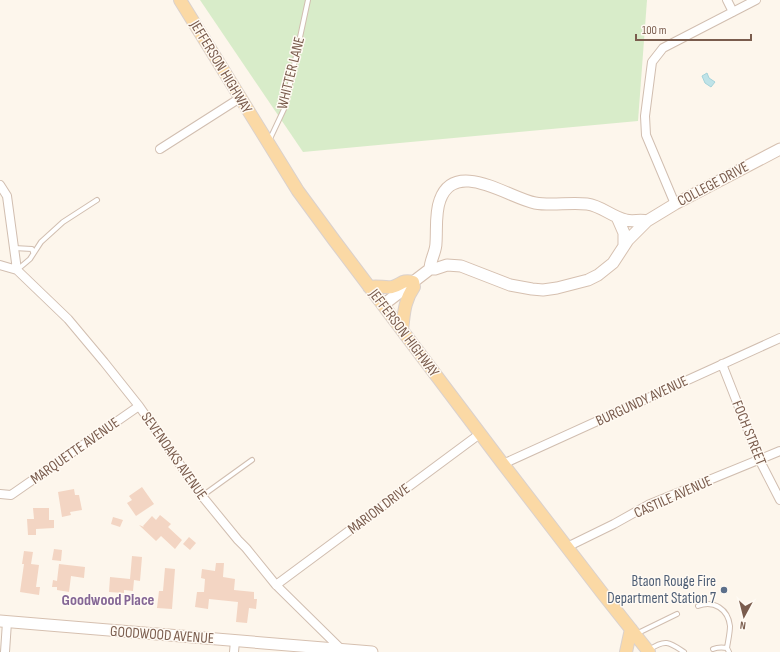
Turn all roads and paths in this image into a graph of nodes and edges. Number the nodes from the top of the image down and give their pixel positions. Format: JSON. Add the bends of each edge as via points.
{"nodes":[{"id":1,"x":180,"y":0,"type":"edge"},
{"id":2,"x":308,"y":0,"type":"edge"},
{"id":3,"x":727,"y":0,"type":"edge"},
{"id":4,"x":756,"y":0,"type":"edge"},
{"id":5,"x":733,"y":12,"type":"junction"},
{"id":6,"x":240,"y":98,"type":"junction"},
{"id":7,"x":268,"y":143,"type":"junction"},
{"id":8,"x":160,"y":149,"type":"dead end"},
{"id":9,"x":780,"y":149,"type":"edge"},
{"id":10,"x":0,"y":185,"type":"edge"},
{"id":11,"x":97,"y":200,"type":"dead end"},
{"id":12,"x":675,"y":204,"type":"junction"},
{"id":13,"x":617,"y":217,"type":"junction"},
{"id":14,"x":647,"y":221,"type":"junction"},
{"id":15,"x":624,"y":246,"type":"junction"},
{"id":16,"x":14,"y":248,"type":"junction"},
{"id":17,"x":33,"y":252,"type":"junction"},
{"id":18,"x":0,"y":265,"type":"edge"},
{"id":19,"x":430,"y":269,"type":"junction"},
{"id":20,"x":17,"y":270,"type":"junction"},
{"id":21,"x":413,"y":282,"type":"junction"},
{"id":22,"x":369,"y":287,"type":"junction"},
{"id":23,"x":383,"y":305,"type":"junction"},
{"id":24,"x":402,"y":330,"type":"junction"},
{"id":25,"x":780,"y":338,"type":"edge"},
{"id":26,"x":722,"y":364,"type":"junction"},
{"id":27,"x":139,"y":406,"type":"junction"},
{"id":28,"x":481,"y":434,"type":"junction"},
{"id":29,"x":780,"y":451,"type":"edge"},
{"id":30,"x":252,"y":460,"type":"dead end"},
{"id":31,"x":760,"y":461,"type":"junction"},
{"id":32,"x":503,"y":464,"type":"junction"},
{"id":33,"x":0,"y":494,"type":"edge"},
{"id":34,"x":202,"y":496,"type":"junction"},
{"id":35,"x":780,"y":500,"type":"edge"},
{"id":36,"x":567,"y":547,"type":"junction"},
{"id":37,"x":276,"y":586,"type":"junction"},
{"id":38,"x":698,"y":606,"type":"dead end"},
{"id":39,"x":677,"y":614,"type":"dead end"},
{"id":40,"x":4,"y":621,"type":"edge"},
{"id":41,"x":633,"y":631,"type":"junction"},
{"id":42,"x":235,"y":646,"type":"edge"},
{"id":43,"x":712,"y":649,"type":"dead end"},
{"id":44,"x":728,"y":650,"type":"edge"},
{"id":45,"x":343,"y":651,"type":"edge"},
{"id":46,"x":649,"y":651,"type":"edge"},
{"id":47,"x":5,"y":652,"type":"edge"},
{"id":48,"x":372,"y":652,"type":"edge"},
{"id":49,"x":626,"y":652,"type":"edge"},
{"id":50,"x":684,"y":652,"type":"edge"}],
"edges":[{"from":1,"to":6,"type":"main road","name":"JEFFERSON HIGHWAY"},
{"from":2,"to":7,"type":"lane","name":"WHITTER LANE","via":[[285,107]]},
{"from":3,"to":5,"type":"street"},
{"from":4,"to":5,"type":"street"},
{"from":5,"to":12,"type":"street","via":[[663,48],[652,62],[645,116],[646,135]]},
{"from":6,"to":7,"type":"main road","name":"JEFFERSON HIGHWAY"},
{"from":6,"to":8,"type":"street"},
{"from":7,"to":22,"type":"main road","name":"JEFFERSON HIGHWAY","via":[[298,191]]},
{"from":9,"to":12,"type":"street","name":"COLLEGE DRIVE"},
{"from":10,"to":16,"type":"street","via":[[7,196]]},
{"from":11,"to":17,"type":"lane","via":[[63,222]]},
{"from":12,"to":14,"type":"street","name":"COLLEGE DRIVE"},
{"from":13,"to":14,"type":"street","via":[[633,222],[642,219]]},
{"from":13,"to":15,"type":"street","via":[[624,233]]},
{"from":13,"to":19,"type":"street","via":[[594,206],[534,203],[482,183],[456,183],[440,200],[435,253]]},
{"from":14,"to":15,"type":"street","name":"COLLEGE DRIVE"},
{"from":15,"to":19,"type":"street","name":"COLLEGE DRIVE","via":[[613,263],[598,276],[543,290],[510,285],[461,266]]},
{"from":16,"to":17,"type":"lane","via":[[32,249]]},
{"from":16,"to":20,"type":"street"},
{"from":17,"to":20,"type":"lane","via":[[30,259]]},
{"from":18,"to":20,"type":"street","name":"SEVENOAKS AVENUE"},
{"from":19,"to":21,"type":"street","name":"COLLEGE DRIVE"},
{"from":20,"to":27,"type":"street","name":"SEVENOAKS AVENUE","via":[[68,319]]},
{"from":21,"to":22,"type":"main road","via":[[407,280],[392,287]]},
{"from":21,"to":23,"type":"street","name":"COLLEGE DRIVE"},
{"from":21,"to":24,"type":"main road","via":[[414,287],[404,307]]},
{"from":22,"to":23,"type":"main road","name":"JEFFERSON HIGHWAY"},
{"from":23,"to":24,"type":"main road","name":"JEFFERSON HIGHWAY"},
{"from":24,"to":28,"type":"main road","name":"JEFFERSON HIGHWAY"},
{"from":25,"to":26,"type":"street","name":"BURGUNDY AVENUE"},
{"from":26,"to":31,"type":"street","name":"FOCH STREET"},
{"from":26,"to":32,"type":"street","name":"BURGUNDY AVENUE"},
{"from":27,"to":33,"type":"street","name":"MARQUETTE AVENUE","via":[[11,495]]},
{"from":27,"to":34,"type":"street","name":"SEVENOAKS AVENUE"},
{"from":28,"to":32,"type":"main road","name":"JEFFERSON HIGHWAY"},
{"from":28,"to":37,"type":"street","name":"MARION DRIVE"},
{"from":29,"to":31,"type":"street","name":"CASTILE AVENUE"},
{"from":30,"to":34,"type":"lane"},
{"from":31,"to":35,"type":"street","name":"FOCH STREET"},
{"from":31,"to":36,"type":"street","name":"CASTILE AVENUE","via":[[648,505]]},
{"from":32,"to":36,"type":"main road","name":"JEFFERSON HIGHWAY"},
{"from":34,"to":37,"type":"street","name":"SEVENOAKS AVENUE"},
{"from":36,"to":41,"type":"main road","name":"JEFFERSON HIGHWAY"},
{"from":37,"to":45,"type":"street","name":"SEVENOAKS AVENUE"},
{"from":38,"to":44,"type":"lane","via":[[706,603],[723,610],[730,627]]},
{"from":39,"to":41,"type":"lane"},
{"from":40,"to":42,"type":"street","name":"GOODWOOD AVENUE"},
{"from":40,"to":47,"type":"street"},
{"from":41,"to":46,"type":"main road","name":"JEFFERSON HIGHWAY"},
{"from":41,"to":49,"type":"main road"},
{"from":42,"to":45,"type":"street","name":"GOODWOOD AVENUE"},
{"from":43,"to":44,"type":"lane","via":[[718,647]]},
{"from":45,"to":48,"type":"street","name":"GOODWOOD AVENUE"},
{"from":46,"to":50,"type":"lane","via":[[663,642],[674,644]]}]}
